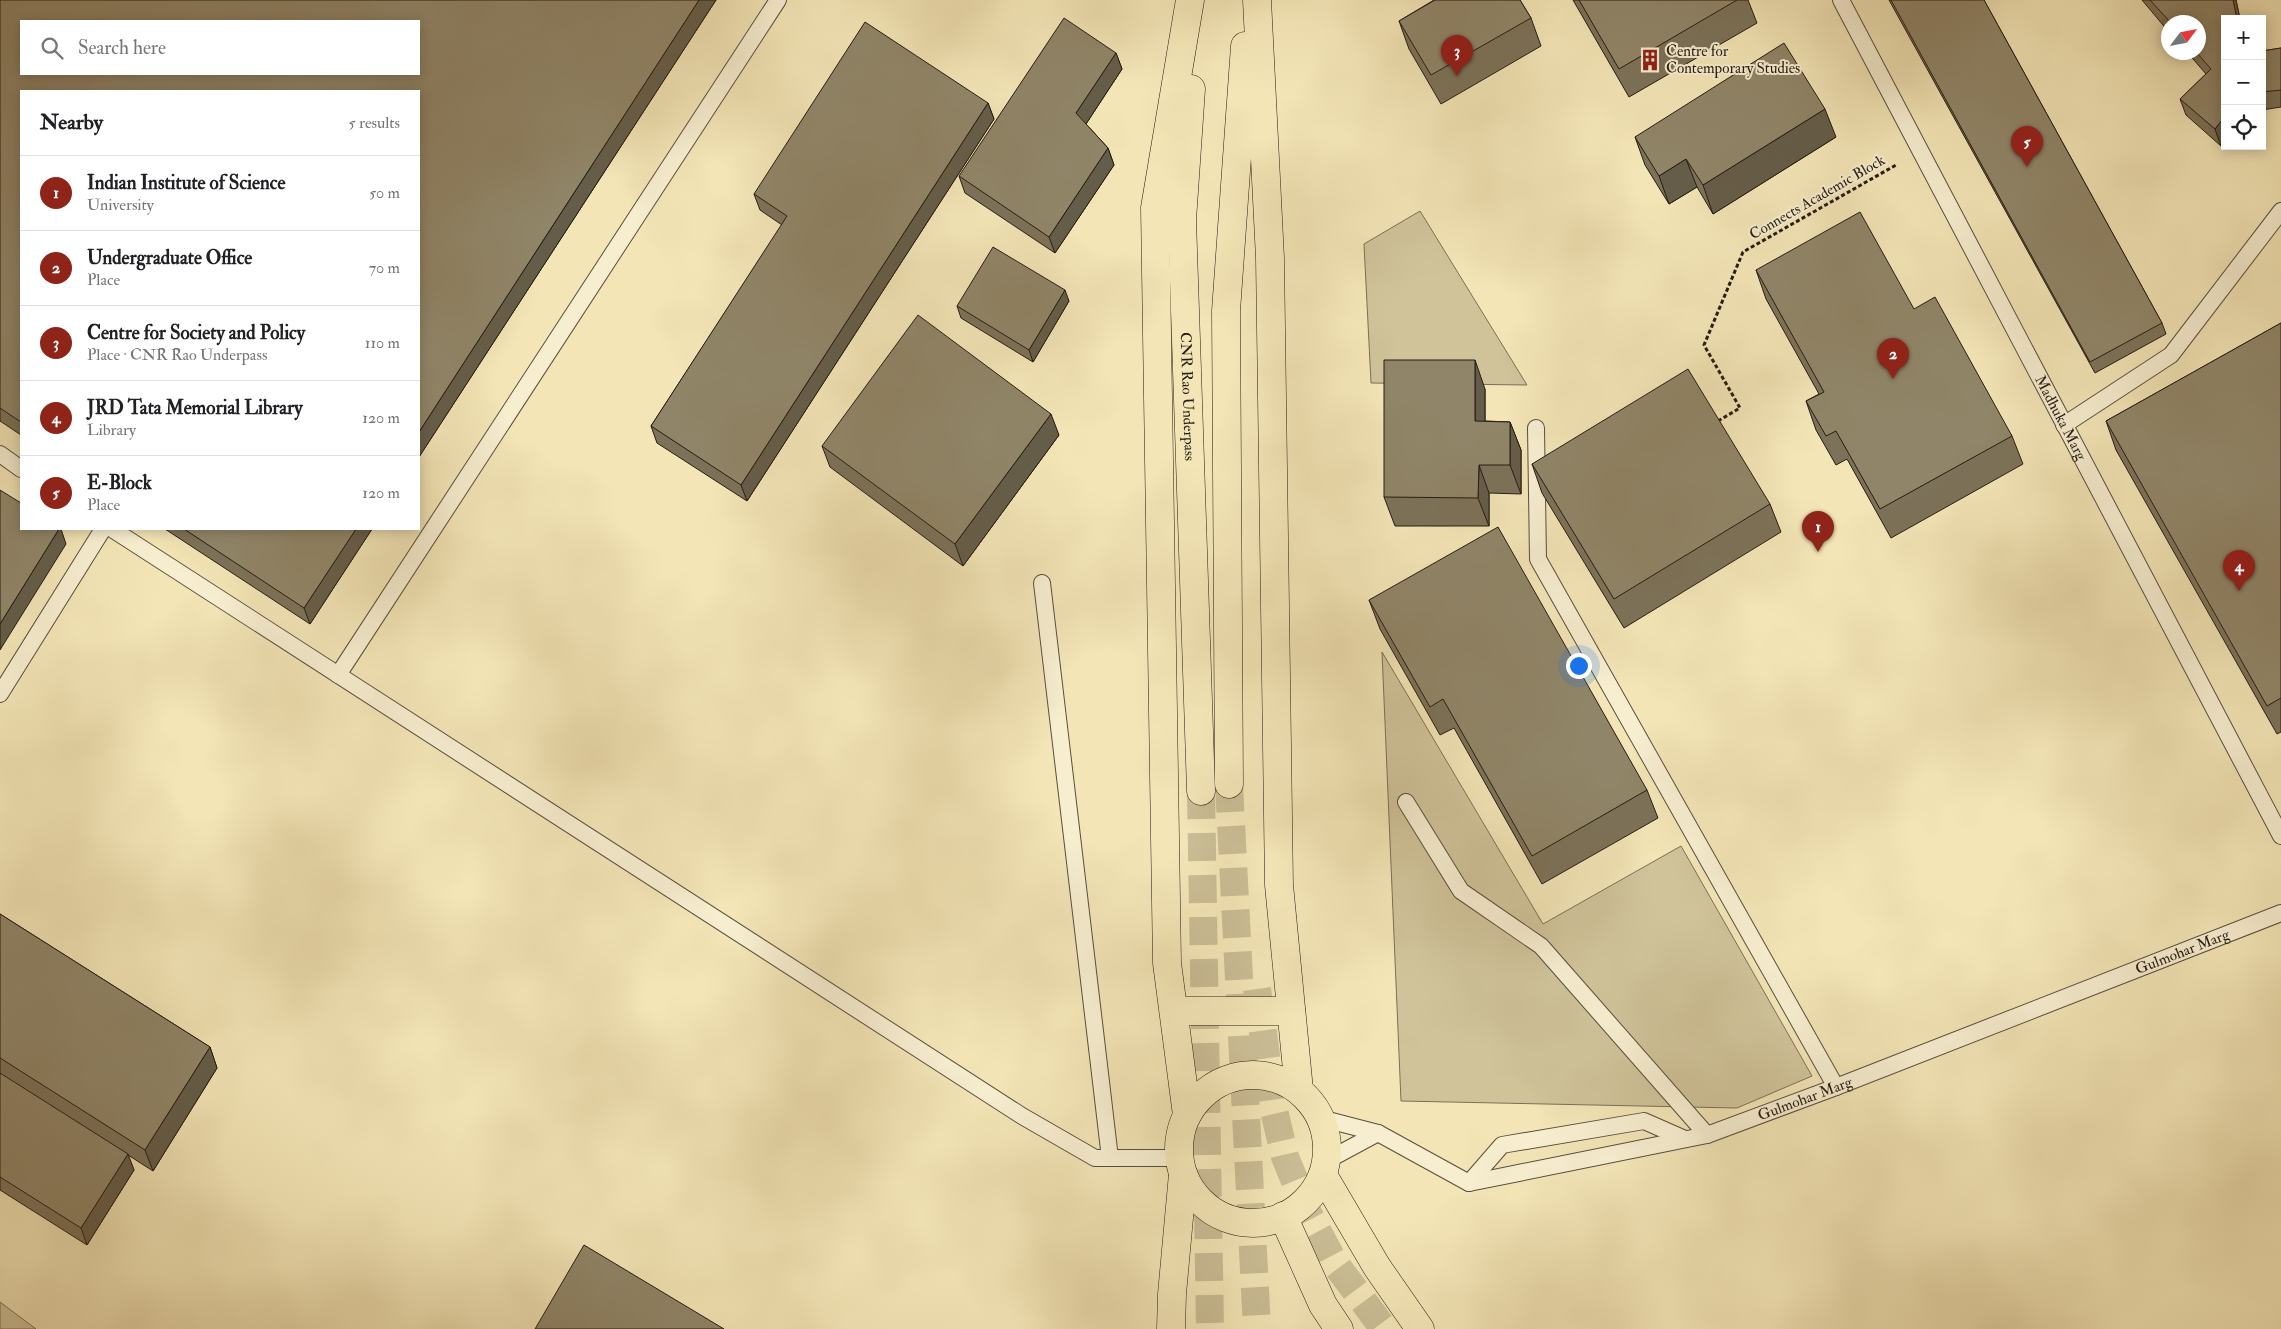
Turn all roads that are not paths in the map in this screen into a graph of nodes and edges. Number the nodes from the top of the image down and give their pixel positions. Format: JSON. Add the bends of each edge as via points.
{"nodes":[{"id":1,"x":778,"y":0,"type":"edge"},
{"id":2,"x":1190,"y":0,"type":"edge"},
{"id":3,"x":1197,"y":0,"type":"edge"},
{"id":4,"x":1248,"y":0,"type":"edge"},
{"id":5,"x":1257,"y":0,"type":"edge"},
{"id":6,"x":1841,"y":0,"type":"edge"},
{"id":7,"x":2281,"y":211,"type":"edge"},
{"id":8,"x":2064,"y":425,"type":"junction"},
{"id":9,"x":1536,"y":428,"type":"dead end"},
{"id":10,"x":0,"y":454,"type":"edge"},
{"id":11,"x":20,"y":468,"type":"edge"},
{"id":12,"x":102,"y":530,"type":"edge"},
{"id":13,"x":114,"y":530,"type":"edge"},
{"id":14,"x":1042,"y":583,"type":"dead end"},
{"id":15,"x":338,"y":675,"type":"junction"},
{"id":16,"x":0,"y":694,"type":"edge"},
{"id":17,"x":1229,"y":784,"type":"tunnel mouth"},
{"id":18,"x":1201,"y":791,"type":"tunnel mouth"},
{"id":19,"x":1406,"y":802,"type":"dead end"},
{"id":20,"x":2281,"y":836,"type":"edge"},
{"id":21,"x":2281,"y":913,"type":"edge"},
{"id":22,"x":1174,"y":1011,"type":"junction"},
{"id":23,"x":1291,"y":1011,"type":"junction"},
{"id":24,"x":1836,"y":1087,"type":"junction"},
{"id":25,"x":1299,"y":1090,"type":"junction"},
{"id":26,"x":1187,"y":1114,"type":"junction"},
{"id":27,"x":1320,"y":1118,"type":"junction"},
{"id":28,"x":1378,"y":1133,"type":"junction"},
{"id":29,"x":1707,"y":1135,"type":"junction"},
{"id":30,"x":1685,"y":1139,"type":"junction"},
{"id":31,"x":1110,"y":1158,"type":"junction"},
{"id":32,"x":1181,"y":1166,"type":"junction"},
{"id":33,"x":1324,"y":1168,"type":"junction"},
{"id":34,"x":1469,"y":1182,"type":"junction"},
{"id":35,"x":1283,"y":1216,"type":"junction"},
{"id":36,"x":1171,"y":1329,"type":"edge"},
{"id":37,"x":1339,"y":1329,"type":"edge"},
{"id":38,"x":1420,"y":1329,"type":"edge"}],
"edges":[{"from":1,"to":15,"type":"lane"},
{"from":2,"to":22,"type":"highway","via":[[1155,208],[1167,963]]},
{"from":3,"to":18,"type":"highway","name":"CNR Rao Underpass","via":[[1182,220]]},
{"from":4,"to":17,"type":"highway","via":[[1226,311]]},
{"from":5,"to":23,"type":"highway","via":[[1270,258],[1279,885]]},
{"from":6,"to":8,"type":"lane","name":"Madhuka Marg"},
{"from":7,"to":8,"type":"lane","via":[[2171,355]]},
{"from":8,"to":20,"type":"lane","name":"Madhuka Marg"},
{"from":9,"to":24,"type":"lane","via":[[1538,559]]},
{"from":10,"to":11,"type":"lane"},
{"from":12,"to":16,"type":"lane"},
{"from":13,"to":15,"type":"lane"},
{"from":14,"to":31,"type":"lane"},
{"from":15,"to":31,"type":"lane","via":[[1022,1116],[1095,1158]]},
{"from":19,"to":29,"type":"lane","via":[[1461,891],[1541,946]]},
{"from":21,"to":24,"type":"lane","name":"Gulmohar Marg"},
{"from":22,"to":23,"type":"highway"},
{"from":22,"to":26,"type":"highway"},
{"from":23,"to":25,"type":"highway"},
{"from":24,"to":29,"type":"lane","name":"Gulmohar Marg"},
{"from":25,"to":26,"type":"highway","via":[[1278,1078],[1255,1074],[1232,1076],[1210,1087]]},
{"from":25,"to":27,"type":"highway"},
{"from":26,"to":32,"type":"highway","via":[[1182,1122],[1178,1146]]},
{"from":27,"to":28,"type":"lane"},
{"from":27,"to":33,"type":"highway","via":[[1328,1152]]},
{"from":28,"to":33,"type":"lane"},
{"from":28,"to":34,"type":"lane"},
{"from":29,"to":30,"type":"lane","name":"Gulmohar Marg"},
{"from":30,"to":34,"type":"lane","name":"Gulmohar Marg"},
{"from":30,"to":34,"type":"lane","via":[[1644,1121],[1502,1145]]},
{"from":31,"to":32,"type":"lane"},
{"from":32,"to":35,"type":"highway","via":[[1191,1190],[1206,1207],[1227,1219],[1250,1224],[1273,1221]]},
{"from":32,"to":36,"type":"highway"},
{"from":33,"to":35,"type":"highway","via":[[1311,1196]]},
{"from":33,"to":38,"type":"highway","via":[[1377,1267]]},
{"from":35,"to":37,"type":"highway","via":[[1323,1305]]}]}
